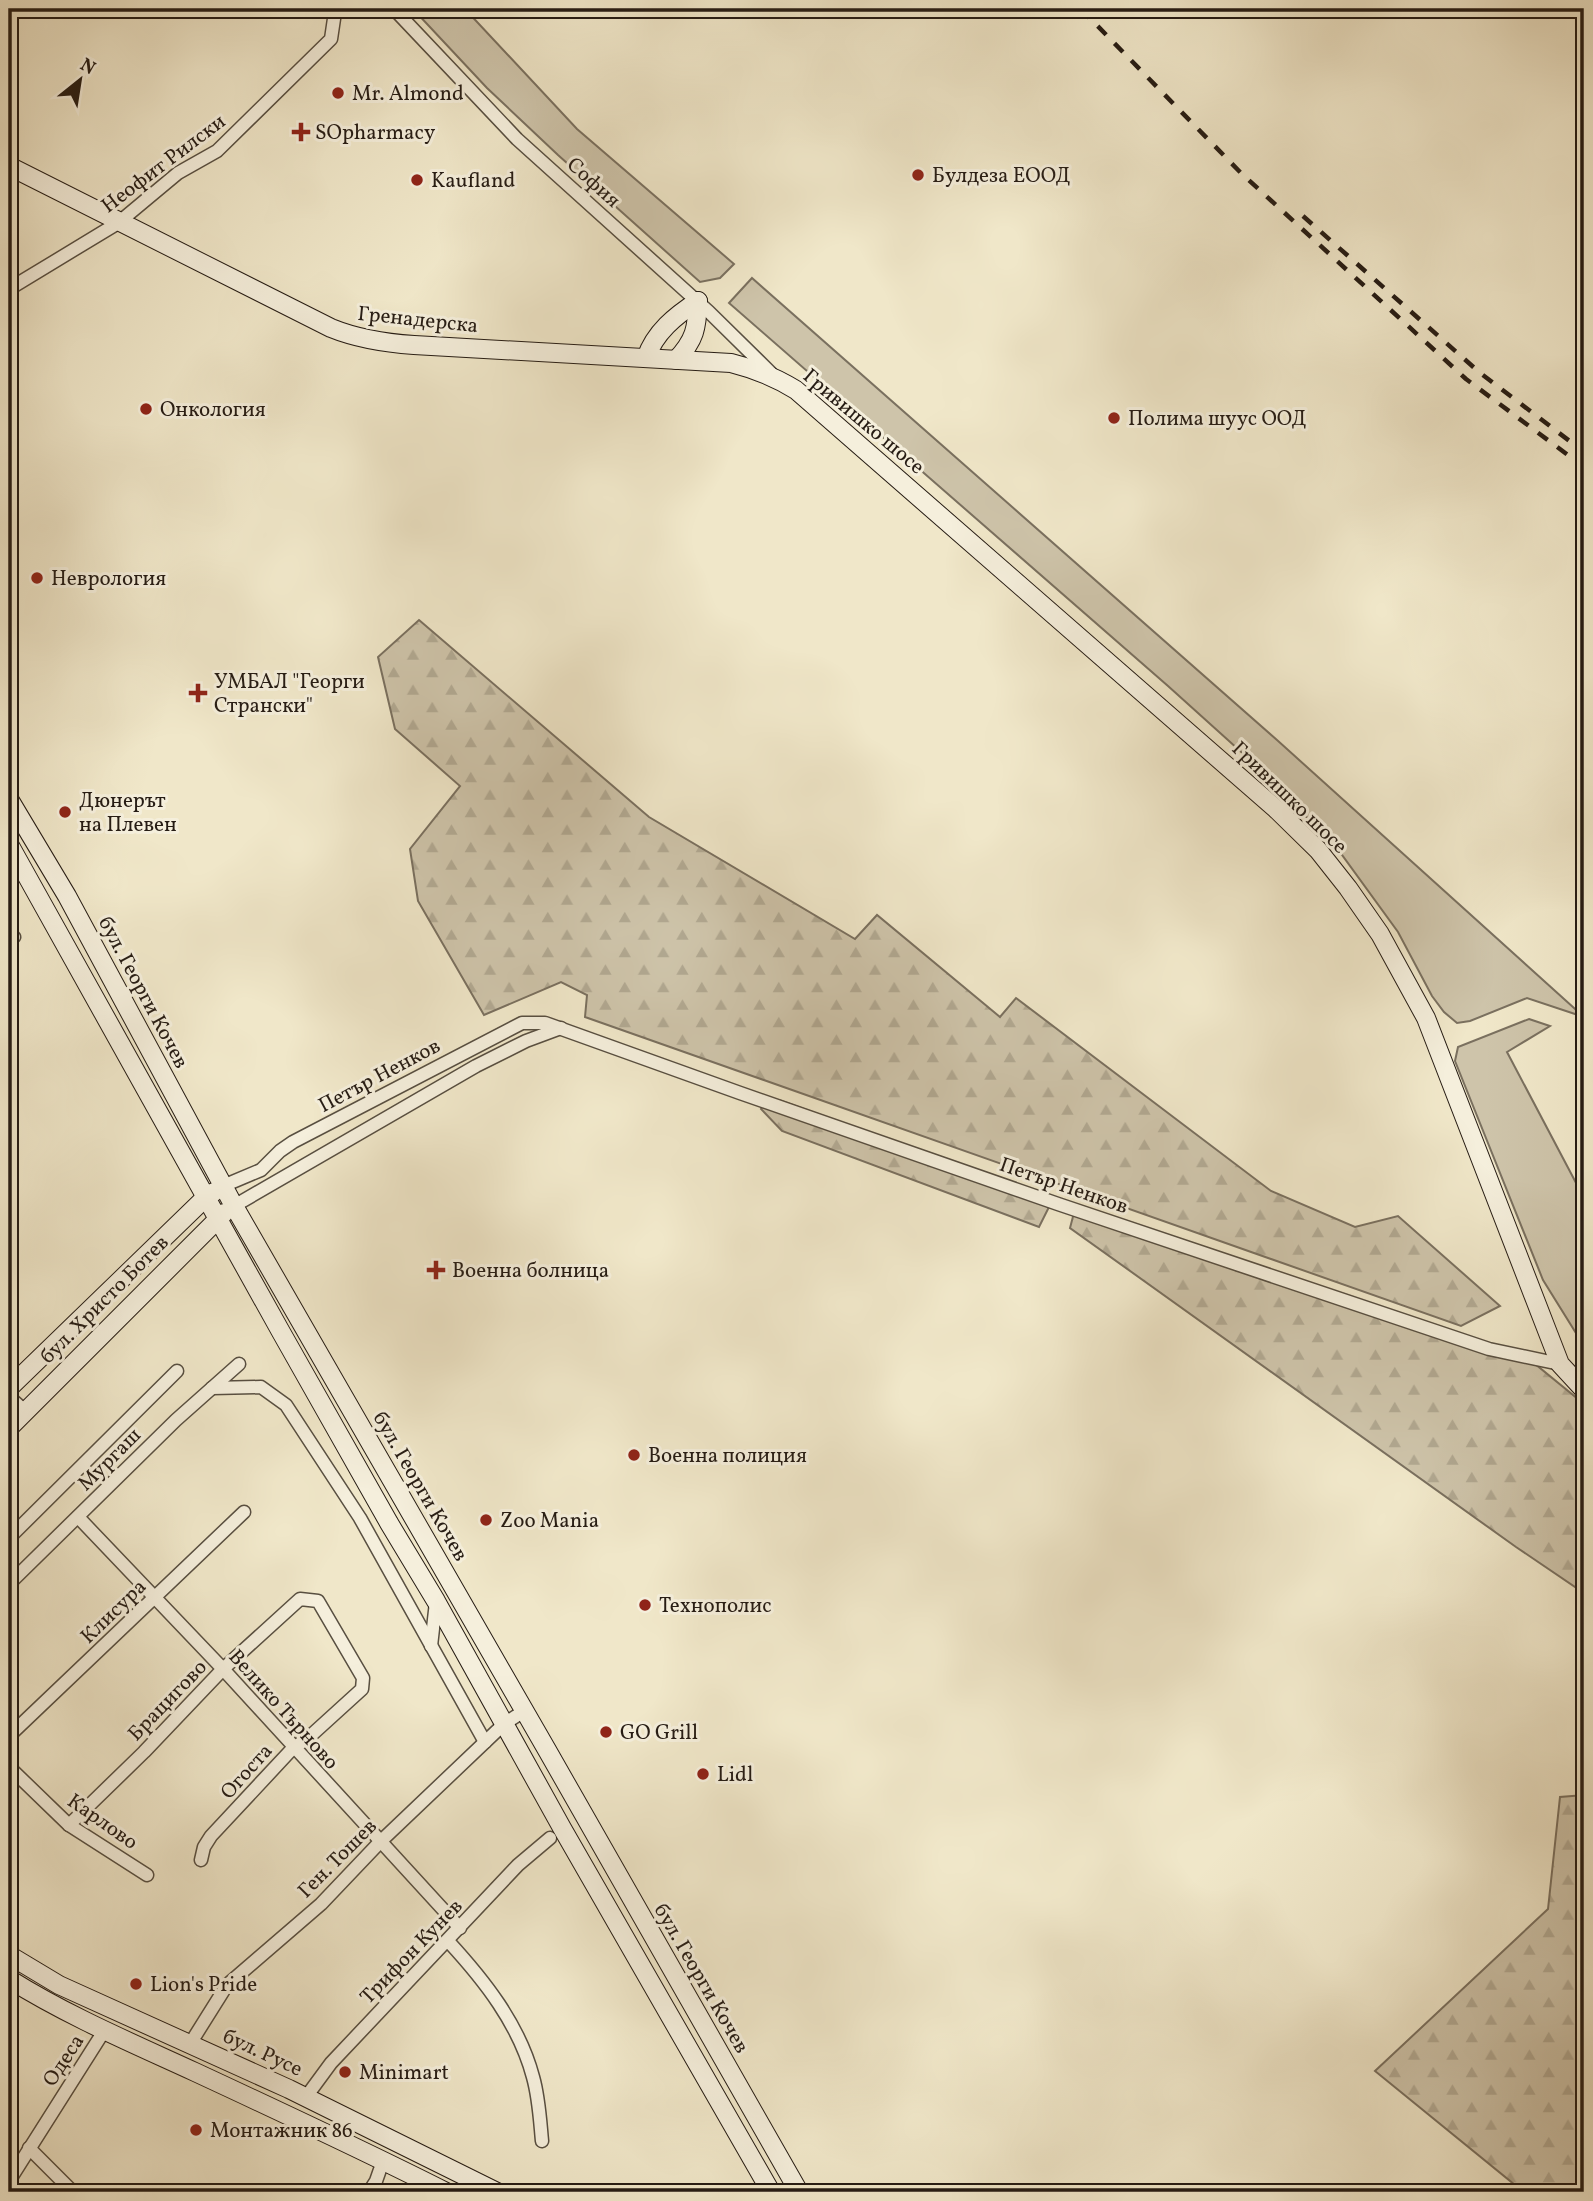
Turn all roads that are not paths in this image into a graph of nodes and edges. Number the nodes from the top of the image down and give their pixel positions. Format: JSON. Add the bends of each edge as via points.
{"nodes":[{"id":1,"x":338,"y":9,"type":"edge"},
{"id":2,"x":394,"y":9,"type":"edge"},
{"id":3,"x":9,"y":166,"type":"edge"},
{"id":4,"x":118,"y":223,"type":"junction"},
{"id":5,"x":9,"y":289,"type":"edge"},
{"id":6,"x":698,"y":302,"type":"junction"},
{"id":7,"x":646,"y":358,"type":"junction"},
{"id":8,"x":676,"y":360,"type":"junction"},
{"id":9,"x":775,"y":377,"type":"junction"},
{"id":10,"x":9,"y":799,"type":"edge"},
{"id":11,"x":9,"y":844,"type":"edge"},
{"id":12,"x":561,"y":1028,"type":"junction"},
{"id":13,"x":223,"y":1186,"type":"junction"},
{"id":14,"x":205,"y":1198,"type":"junction"},
{"id":15,"x":234,"y":1206,"type":"junction"},
{"id":16,"x":217,"y":1218,"type":"junction"},
{"id":17,"x":239,"y":1364,"type":"dead end"},
{"id":18,"x":1560,"y":1364,"type":"junction"},
{"id":19,"x":177,"y":1371,"type":"dead end"},
{"id":20,"x":9,"y":1388,"type":"edge"},
{"id":21,"x":212,"y":1388,"type":"junction"},
{"id":22,"x":1584,"y":1390,"type":"edge"},
{"id":23,"x":9,"y":1396,"type":"edge"},
{"id":24,"x":25,"y":1411,"type":"junction"},
{"id":25,"x":9,"y":1428,"type":"edge"},
{"id":26,"x":244,"y":1513,"type":"dead end"},
{"id":27,"x":78,"y":1517,"type":"junction"},
{"id":28,"x":9,"y":1538,"type":"edge"},
{"id":29,"x":9,"y":1584,"type":"edge"},
{"id":30,"x":154,"y":1597,"type":"junction"},
{"id":31,"x":436,"y":1601,"type":"junction"},
{"id":32,"x":431,"y":1646,"type":"junction"},
{"id":33,"x":223,"y":1670,"type":"junction"},
{"id":34,"x":362,"y":1689,"type":"joint"},
{"id":35,"x":524,"y":1711,"type":"junction"},
{"id":36,"x":504,"y":1724,"type":"junction"},
{"id":37,"x":9,"y":1736,"type":"edge"},
{"id":38,"x":485,"y":1742,"type":"junction"},
{"id":39,"x":293,"y":1748,"type":"junction"},
{"id":40,"x":9,"y":1767,"type":"edge"},
{"id":41,"x":69,"y":1825,"type":"junction"},
{"id":42,"x":550,"y":1838,"type":"dead end"},
{"id":43,"x":380,"y":1842,"type":"junction"},
{"id":44,"x":201,"y":1860,"type":"dead end"},
{"id":45,"x":147,"y":1875,"type":"dead end"},
{"id":46,"x":460,"y":1928,"type":"junction"},
{"id":47,"x":448,"y":1941,"type":"junction"},
{"id":48,"x":9,"y":1955,"type":"edge"},
{"id":49,"x":9,"y":1979,"type":"edge"},
{"id":50,"x":104,"y":2031,"type":"junction"},
{"id":51,"x":190,"y":2043,"type":"junction"},
{"id":52,"x":306,"y":2097,"type":"junction"},
{"id":53,"x":542,"y":2141,"type":"dead end"},
{"id":54,"x":29,"y":2148,"type":"junction"},
{"id":55,"x":383,"y":2161,"type":"junction"},
{"id":56,"x":9,"y":2181,"type":"edge"},
{"id":57,"x":74,"y":2192,"type":"edge"},
{"id":58,"x":369,"y":2192,"type":"edge"},
{"id":59,"x":446,"y":2192,"type":"edge"},
{"id":60,"x":497,"y":2192,"type":"edge"},
{"id":61,"x":771,"y":2192,"type":"edge"},
{"id":62,"x":799,"y":2192,"type":"edge"}],
"edges":[{"from":1,"to":4,"type":"street","name":"Неофит Рилски","via":[[331,39],[217,151],[178,173]]},
{"from":2,"to":6,"type":"street","name":"София","via":[[517,139]]},
{"from":3,"to":4,"type":"main road","name":"Гренадерска"},
{"from":4,"to":5,"type":"street","name":"Неофит Рилски"},
{"from":4,"to":7,"type":"main road","name":"Гренадерска","via":[[354,337],[414,345]]},
{"from":6,"to":7,"type":"main road","via":[[660,332]]},
{"from":6,"to":8,"type":"main road","via":[[694,336]]},
{"from":6,"to":9,"type":"street","name":"София"},
{"from":7,"to":8,"type":"main road","name":"Гренадерска"},
{"from":8,"to":9,"type":"main road","name":"Гренадерска","via":[[731,363]]},
{"from":9,"to":18,"type":"main road","name":"Гривишко шосе","via":[[825,414],[1318,850],[1380,934],[1426,1018]]},
{"from":10,"to":13,"type":"main road","name":"бул. Георги Кочев"},
{"from":11,"to":14,"type":"main road"},
{"from":12,"to":13,"type":"street","name":"Петър Ненков","via":[[522,1023],[293,1142],[261,1170]]},
{"from":12,"to":15,"type":"street","name":"Петър Ненков","via":[[476,1066]]},
{"from":12,"to":18,"type":"street","name":"Петър Ненков","via":[[752,1098],[1463,1341]]},
{"from":13,"to":14,"type":"main road","name":"бул. Христо Ботев"},
{"from":13,"to":15,"type":"main road","name":"бул. Георги Кочев"},
{"from":14,"to":16,"type":"main road"},
{"from":14,"to":20,"type":"main road","name":"бул. Христо Ботев"},
{"from":15,"to":16,"type":"main road","name":"бул. Христо Ботев"},
{"from":15,"to":35,"type":"main road","name":"бул. Георги Кочев"},
{"from":16,"to":24,"type":"main road","name":"бул. Христо Ботев"},
{"from":16,"to":31,"type":"main road"},
{"from":17,"to":21,"type":"street","name":"Мургаш"},
{"from":18,"to":22,"type":"main road","name":"Гривишко шосе"},
{"from":19,"to":28,"type":"street"},
{"from":21,"to":27,"type":"street","name":"Мургаш"},
{"from":21,"to":32,"type":"street","via":[[261,1387],[286,1405],[360,1518]]},
{"from":23,"to":24,"type":"street"},
{"from":24,"to":25,"type":"main road","name":"бул. Христо Ботев"},
{"from":26,"to":30,"type":"street","name":"Клисура"},
{"from":27,"to":29,"type":"street","name":"Мургаш"},
{"from":27,"to":30,"type":"street","name":"Велико Търново"},
{"from":30,"to":33,"type":"street","name":"Велико Търново"},
{"from":30,"to":37,"type":"street","name":"Клисура"},
{"from":31,"to":32,"type":"street"},
{"from":31,"to":36,"type":"main road"},
{"from":32,"to":38,"type":"street"},
{"from":33,"to":34,"type":"street","name":"Брацигово","via":[[300,1599],[318,1601],[363,1678]]},
{"from":33,"to":39,"type":"street","name":"Велико Търново"},
{"from":33,"to":41,"type":"street","name":"Брацигово"},
{"from":34,"to":39,"type":"street","name":"Огоста"},
{"from":35,"to":36,"type":"street","name":"Ген. Тошев"},
{"from":35,"to":62,"type":"main road","name":"бул. Георги Кочев"},
{"from":36,"to":38,"type":"street","name":"Ген. Тошев"},
{"from":36,"to":61,"type":"main road"},
{"from":38,"to":43,"type":"street","name":"Ген. Тошев"},
{"from":39,"to":43,"type":"street","name":"Велико Търново"},
{"from":39,"to":44,"type":"street","name":"Огоста","via":[[211,1836]]},
{"from":40,"to":41,"type":"street","name":"Карлово"},
{"from":41,"to":45,"type":"street","name":"Карлово"},
{"from":42,"to":46,"type":"street","name":"Трифон Кунев","via":[[518,1865]]},
{"from":43,"to":46,"type":"street","name":"Велико Търново"},
{"from":43,"to":51,"type":"street","name":"Ген. Тошев","via":[[321,1904],[227,1985]]},
{"from":46,"to":47,"type":"street","name":"Трифон Кунев"},
{"from":47,"to":52,"type":"street","name":"Трифон Кунев","via":[[331,2063]]},
{"from":47,"to":53,"type":"street","via":[[498,2001],[519,2040],[533,2077]]},
{"from":48,"to":51,"type":"main road","name":"бул. Русе","via":[[70,1991]]},
{"from":49,"to":50,"type":"main road"},
{"from":50,"to":54,"type":"street","name":"Одеса"},
{"from":50,"to":55,"type":"main road"},
{"from":51,"to":52,"type":"main road","name":"бул. Русе"},
{"from":52,"to":60,"type":"main road","name":"бул. Русе"},
{"from":54,"to":56,"type":"street","name":"Одеса"},
{"from":54,"to":57,"type":"street"},
{"from":55,"to":58,"type":"street"},
{"from":55,"to":59,"type":"main road"}]}
